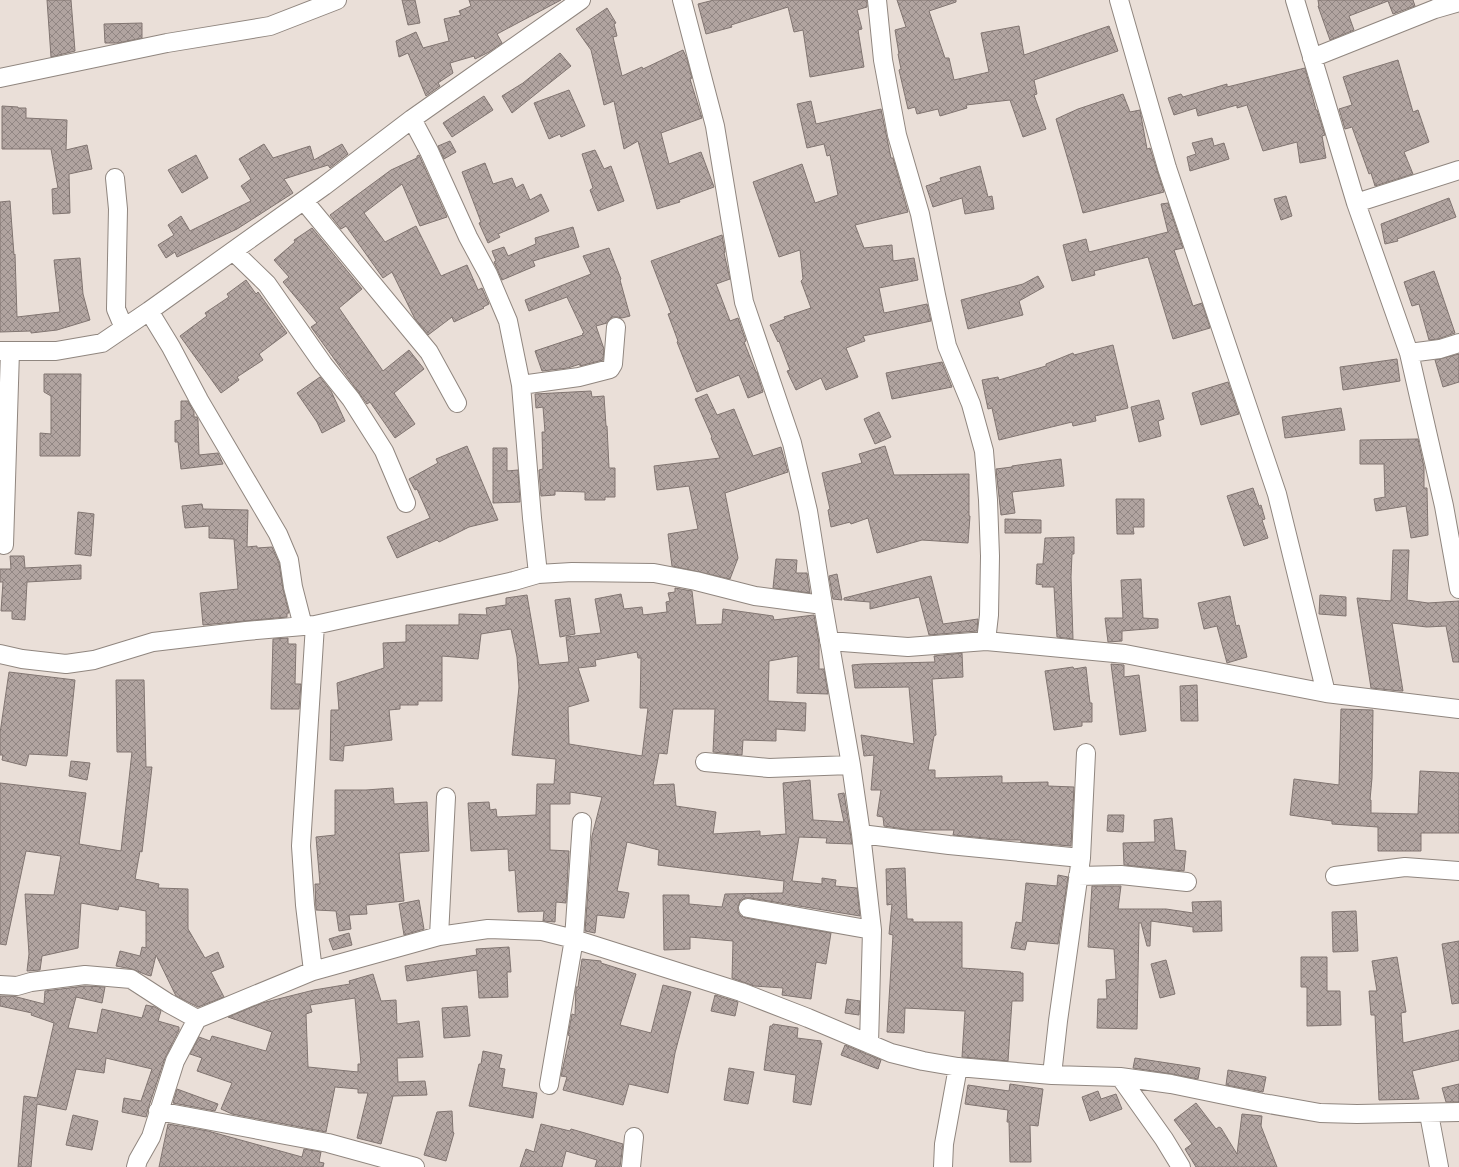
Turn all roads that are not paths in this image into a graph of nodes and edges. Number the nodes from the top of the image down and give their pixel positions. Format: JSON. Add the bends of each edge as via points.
{"nodes":[{"id":1,"x":337,"y":0,"type":"edge"},
{"id":2,"x":581,"y":0,"type":"edge"},
{"id":3,"x":682,"y":0,"type":"edge"},
{"id":4,"x":877,"y":0,"type":"edge"},
{"id":5,"x":1119,"y":0,"type":"edge"},
{"id":6,"x":1295,"y":0,"type":"edge"},
{"id":7,"x":1459,"y":2,"type":"edge"},
{"id":8,"x":565,"y":5,"type":"edge"},
{"id":9,"x":1312,"y":58,"type":"junction"},
{"id":10,"x":0,"y":78,"type":"edge"},
{"id":11,"x":412,"y":119,"type":"junction"},
{"id":12,"x":1459,"y":170,"type":"edge"},
{"id":13,"x":115,"y":178,"type":"dead end"},
{"id":14,"x":304,"y":201,"type":"junction"},
{"id":15,"x":1356,"y":203,"type":"junction"},
{"id":16,"x":233,"y":251,"type":"junction"},
{"id":17,"x":149,"y":311,"type":"junction"},
{"id":18,"x":616,"y":327,"type":"dead end"},
{"id":19,"x":124,"y":328,"type":"junction"},
{"id":20,"x":1459,"y":342,"type":"edge"},
{"id":21,"x":5,"y":351,"type":"edge"},
{"id":22,"x":1409,"y":353,"type":"junction"},
{"id":23,"x":521,"y":385,"type":"junction"},
{"id":24,"x":457,"y":403,"type":"dead end"},
{"id":25,"x":406,"y":503,"type":"dead end"},
{"id":26,"x":1452,"y":504,"type":"edge"},
{"id":27,"x":4,"y":545,"type":"dead end"},
{"id":28,"x":538,"y":574,"type":"junction"},
{"id":29,"x":1459,"y":589,"type":"edge"},
{"id":30,"x":823,"y":605,"type":"junction"},
{"id":31,"x":309,"y":626,"type":"junction"},
{"id":32,"x":829,"y":641,"type":"junction"},
{"id":33,"x":986,"y":641,"type":"junction"},
{"id":34,"x":0,"y":654,"type":"edge"},
{"id":35,"x":1326,"y":693,"type":"junction"},
{"id":36,"x":1459,"y":709,"type":"edge"},
{"id":37,"x":1086,"y":753,"type":"dead end"},
{"id":38,"x":705,"y":762,"type":"dead end"},
{"id":39,"x":851,"y":765,"type":"junction"},
{"id":40,"x":446,"y":797,"type":"dead end"},
{"id":41,"x":582,"y":822,"type":"dead end"},
{"id":42,"x":861,"y":834,"type":"junction"},
{"id":43,"x":1081,"y":858,"type":"junction"},
{"id":44,"x":1459,"y":871,"type":"edge"},
{"id":45,"x":1078,"y":876,"type":"junction"},
{"id":46,"x":1335,"y":876,"type":"dead end"},
{"id":47,"x":1187,"y":882,"type":"dead end"},
{"id":48,"x":748,"y":908,"type":"dead end"},
{"id":49,"x":872,"y":930,"type":"junction"},
{"id":50,"x":439,"y":936,"type":"junction"},
{"id":51,"x":574,"y":939,"type":"junction"},
{"id":52,"x":314,"y":971,"type":"junction"},
{"id":53,"x":0,"y":985,"type":"edge"},
{"id":54,"x":197,"y":1019,"type":"junction"},
{"id":55,"x":869,"y":1044,"type":"junction"},
{"id":56,"x":958,"y":1067,"type":"junction"},
{"id":57,"x":1052,"y":1075,"type":"junction"},
{"id":58,"x":1120,"y":1077,"type":"junction"},
{"id":59,"x":549,"y":1084,"type":"dead end"},
{"id":60,"x":158,"y":1111,"type":"junction"},
{"id":61,"x":1459,"y":1112,"type":"edge"},
{"id":62,"x":1429,"y":1114,"type":"junction"},
{"id":63,"x":634,"y":1137,"type":"dead end"},
{"id":64,"x":136,"y":1167,"type":"edge"},
{"id":65,"x":415,"y":1167,"type":"edge"},
{"id":66,"x":631,"y":1167,"type":"edge"},
{"id":67,"x":943,"y":1167,"type":"edge"},
{"id":68,"x":1181,"y":1167,"type":"edge"},
{"id":69,"x":1439,"y":1167,"type":"edge"}],
"edges":[{"from":1,"to":10,"type":"street","via":[[270,26],[166,43]]},
{"from":2,"to":8,"type":"street"},
{"from":3,"to":30,"type":"street","via":[[715,126],[744,302],[792,443],[808,510]]},
{"from":4,"to":33,"type":"street","via":[[883,60],[897,135],[920,214],[947,346],[971,404],[984,451],[990,556]]},
{"from":5,"to":35,"type":"street","via":[[1167,168],[1277,494]]},
{"from":6,"to":9,"type":"street"},
{"from":7,"to":9,"type":"street","via":[[1435,9]]},
{"from":8,"to":11,"type":"street"},
{"from":9,"to":15,"type":"street"},
{"from":11,"to":14,"type":"street"},
{"from":11,"to":23,"type":"street","via":[[488,274],[508,321]]},
{"from":12,"to":15,"type":"street"},
{"from":13,"to":19,"type":"street","via":[[118,209],[116,308]]},
{"from":14,"to":16,"type":"street"},
{"from":14,"to":24,"type":"street","via":[[429,352]]},
{"from":15,"to":22,"type":"street"},
{"from":16,"to":17,"type":"street"},
{"from":16,"to":25,"type":"street","via":[[267,284],[351,399],[384,452]]},
{"from":17,"to":19,"type":"street"},
{"from":17,"to":31,"type":"street","via":[[278,534],[289,560],[293,587]]},
{"from":18,"to":23,"type":"street","via":[[614,364],[610,369],[579,377]]},
{"from":19,"to":21,"type":"street","via":[[102,343],[56,351]]},
{"from":20,"to":22,"type":"street","via":[[1440,349]]},
{"from":21,"to":27,"type":"street"},
{"from":22,"to":26,"type":"street"},
{"from":23,"to":28,"type":"street"},
{"from":26,"to":29,"type":"street"},
{"from":28,"to":30,"type":"street","via":[[654,573],[755,596]]},
{"from":28,"to":31,"type":"street"},
{"from":30,"to":32,"type":"street"},
{"from":31,"to":34,"type":"street","via":[[153,642],[94,660],[66,664]]},
{"from":31,"to":52,"type":"street","via":[[301,846],[305,905]]},
{"from":32,"to":33,"type":"street","via":[[908,647]]},
{"from":32,"to":39,"type":"street"},
{"from":33,"to":35,"type":"street","via":[[1124,654]]},
{"from":35,"to":36,"type":"street"},
{"from":37,"to":43,"type":"street"},
{"from":38,"to":39,"type":"street","via":[[769,768]]},
{"from":39,"to":42,"type":"street"},
{"from":40,"to":50,"type":"street"},
{"from":41,"to":51,"type":"street"},
{"from":42,"to":43,"type":"street"},
{"from":42,"to":49,"type":"street"},
{"from":43,"to":45,"type":"street"},
{"from":44,"to":46,"type":"street","via":[[1405,867]]},
{"from":45,"to":47,"type":"street","via":[[1121,875]]},
{"from":45,"to":57,"type":"street"},
{"from":48,"to":49,"type":"street"},
{"from":49,"to":55,"type":"street"},
{"from":50,"to":51,"type":"street","via":[[488,929],[542,931]]},
{"from":50,"to":52,"type":"street"},
{"from":51,"to":55,"type":"street","via":[[741,992]]},
{"from":51,"to":59,"type":"street"},
{"from":52,"to":54,"type":"street"},
{"from":53,"to":54,"type":"street","via":[[17,986],[85,975],[131,979]]},
{"from":54,"to":60,"type":"street","via":[[175,1060]]},
{"from":55,"to":56,"type":"street","via":[[916,1060]]},
{"from":56,"to":57,"type":"street"},
{"from":56,"to":67,"type":"street","via":[[944,1144]]},
{"from":57,"to":58,"type":"street"},
{"from":58,"to":62,"type":"street","via":[[1171,1084],[1320,1113]]},
{"from":58,"to":68,"type":"street"},
{"from":60,"to":64,"type":"street","via":[[151,1137]]},
{"from":60,"to":65,"type":"street","via":[[328,1143]]},
{"from":61,"to":62,"type":"street"},
{"from":62,"to":69,"type":"street"},
{"from":63,"to":66,"type":"street"}]}
